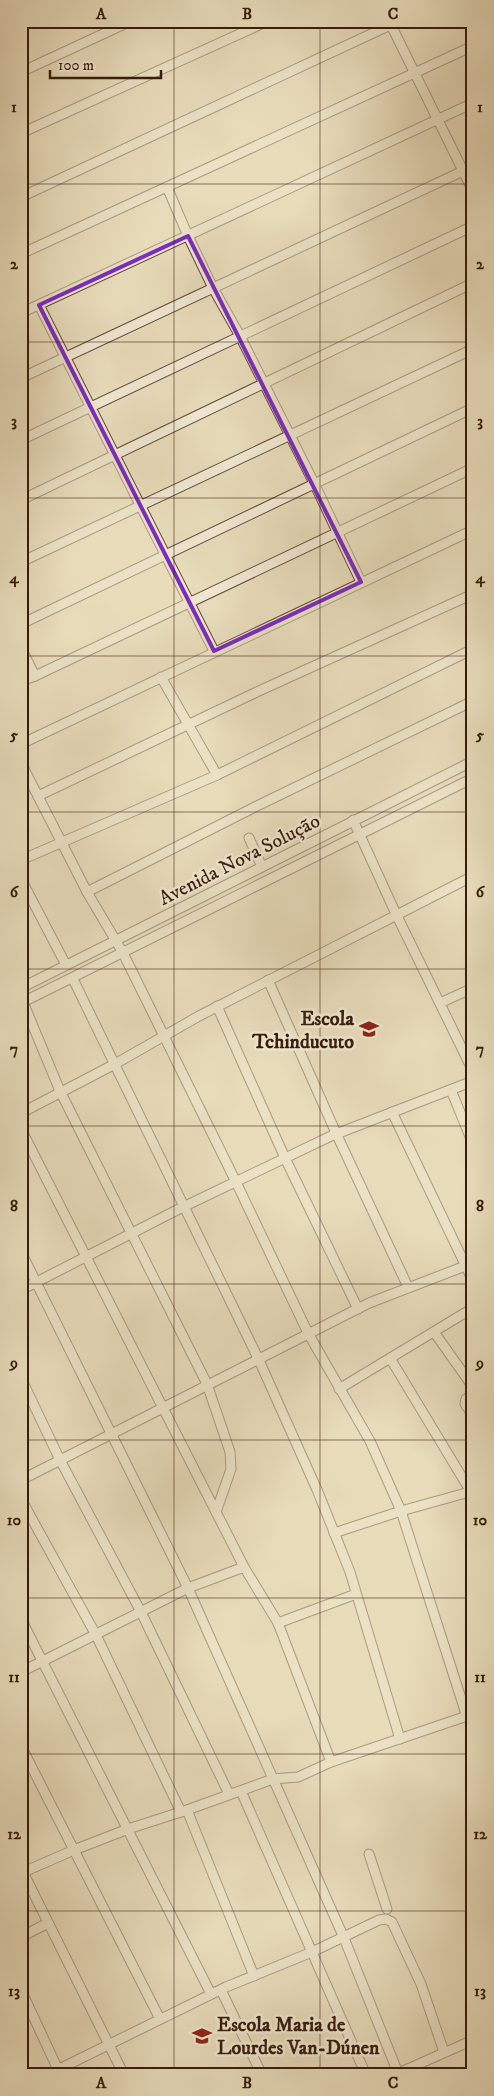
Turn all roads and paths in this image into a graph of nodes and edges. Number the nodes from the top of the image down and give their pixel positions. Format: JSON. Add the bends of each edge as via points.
{"nodes":[{"id":1,"x":131,"y":21,"type":"edge"},
{"id":2,"x":268,"y":21,"type":"edge"},
{"id":3,"x":393,"y":22,"type":"edge"},
{"id":4,"x":473,"y":46,"type":"edge"},
{"id":5,"x":21,"y":72,"type":"edge"},
{"id":6,"x":414,"y":72,"type":"junction"},
{"id":7,"x":473,"y":103,"type":"edge"},
{"id":8,"x":438,"y":119,"type":"junction"},
{"id":9,"x":21,"y":133,"type":"edge"},
{"id":10,"x":463,"y":171,"type":"junction"},
{"id":11,"x":168,"y":187,"type":"junction"},
{"id":12,"x":473,"y":191,"type":"edge"},
{"id":13,"x":21,"y":196,"type":"edge"},
{"id":14,"x":473,"y":226,"type":"edge"},
{"id":15,"x":188,"y":236,"type":"junction"},
{"id":16,"x":21,"y":254,"type":"edge"},
{"id":17,"x":473,"y":283,"type":"edge"},
{"id":18,"x":213,"y":288,"type":"junction"},
{"id":19,"x":39,"y":305,"type":"junction"},
{"id":20,"x":21,"y":313,"type":"edge"},
{"id":21,"x":240,"y":336,"type":"junction"},
{"id":22,"x":473,"y":349,"type":"edge"},
{"id":23,"x":65,"y":357,"type":"junction"},
{"id":24,"x":21,"y":378,"type":"edge"},
{"id":25,"x":264,"y":384,"type":"junction"},
{"id":26,"x":91,"y":407,"type":"junction"},
{"id":27,"x":473,"y":408,"type":"edge"},
{"id":28,"x":289,"y":436,"type":"junction"},
{"id":29,"x":21,"y":440,"type":"edge"},
{"id":30,"x":114,"y":456,"type":"junction"},
{"id":31,"x":473,"y":468,"type":"edge"},
{"id":32,"x":315,"y":485,"type":"junction"},
{"id":33,"x":21,"y":500,"type":"edge"},
{"id":34,"x":140,"y":506,"type":"junction"},
{"id":35,"x":473,"y":530,"type":"edge"},
{"id":36,"x":337,"y":533,"type":"junction"},
{"id":37,"x":164,"y":555,"type":"junction"},
{"id":38,"x":21,"y":562,"type":"edge"},
{"id":39,"x":361,"y":582,"type":"junction"},
{"id":40,"x":473,"y":594,"type":"edge"},
{"id":41,"x":189,"y":604,"type":"junction"},
{"id":42,"x":21,"y":624,"type":"edge"},
{"id":43,"x":21,"y":648,"type":"edge"},
{"id":44,"x":473,"y":649,"type":"edge"},
{"id":45,"x":214,"y":651,"type":"junction"},
{"id":46,"x":36,"y":676,"type":"junction"},
{"id":47,"x":161,"y":677,"type":"junction"},
{"id":48,"x":21,"y":681,"type":"edge"},
{"id":49,"x":473,"y":701,"type":"edge"},
{"id":50,"x":190,"y":724,"type":"junction"},
{"id":51,"x":21,"y":744,"type":"edge"},
{"id":52,"x":473,"y":761,"type":"edge"},
{"id":53,"x":21,"y":763,"type":"edge"},
{"id":54,"x":217,"y":775,"type":"junction"},
{"id":55,"x":473,"y":778,"type":"edge"},
{"id":56,"x":38,"y":796,"type":"junction"},
{"id":57,"x":353,"y":820,"type":"junction"},
{"id":58,"x":360,"y":833,"type":"junction"},
{"id":59,"x":249,"y":838,"type":"dead end"},
{"id":60,"x":62,"y":843,"type":"junction"},
{"id":61,"x":21,"y":860,"type":"edge"},
{"id":62,"x":262,"y":867,"type":"junction"},
{"id":63,"x":473,"y":876,"type":"edge"},
{"id":64,"x":21,"y":879,"type":"edge"},
{"id":65,"x":86,"y":892,"type":"junction"},
{"id":66,"x":396,"y":914,"type":"junction"},
{"id":67,"x":115,"y":940,"type":"junction"},
{"id":68,"x":123,"y":953,"type":"junction"},
{"id":69,"x":66,"y":965,"type":"junction"},
{"id":70,"x":73,"y":979,"type":"junction"},
{"id":71,"x":268,"y":980,"type":"junction"},
{"id":72,"x":21,"y":988,"type":"edge"},
{"id":73,"x":473,"y":988,"type":"edge"},
{"id":74,"x":22,"y":1003,"type":"edge"},
{"id":75,"x":440,"y":1003,"type":"junction"},
{"id":76,"x":217,"y":1006,"type":"junction"},
{"id":77,"x":163,"y":1037,"type":"junction"},
{"id":78,"x":115,"y":1064,"type":"junction"},
{"id":79,"x":473,"y":1071,"type":"edge"},
{"id":80,"x":473,"y":1081,"type":"edge"},
{"id":81,"x":451,"y":1090,"type":"junction"},
{"id":82,"x":60,"y":1091,"type":"junction"},
{"id":83,"x":392,"y":1112,"type":"junction"},
{"id":84,"x":21,"y":1113,"type":"edge"},
{"id":85,"x":21,"y":1129,"type":"edge"},
{"id":86,"x":336,"y":1134,"type":"junction"},
{"id":87,"x":473,"y":1144,"type":"edge"},
{"id":88,"x":285,"y":1158,"type":"junction"},
{"id":89,"x":236,"y":1182,"type":"junction"},
{"id":90,"x":185,"y":1206,"type":"junction"},
{"id":91,"x":131,"y":1234,"type":"junction"},
{"id":92,"x":21,"y":1252,"type":"edge"},
{"id":93,"x":87,"y":1258,"type":"junction"},
{"id":94,"x":469,"y":1264,"type":"edge"},
{"id":95,"x":473,"y":1282,"type":"edge"},
{"id":96,"x":37,"y":1283,"type":"junction"},
{"id":97,"x":408,"y":1286,"type":"junction"},
{"id":98,"x":21,"y":1290,"type":"edge"},
{"id":99,"x":358,"y":1308,"type":"junction"},
{"id":100,"x":473,"y":1308,"type":"edge"},
{"id":101,"x":434,"y":1332,"type":"junction"},
{"id":102,"x":308,"y":1333,"type":"junction"},
{"id":103,"x":258,"y":1358,"type":"junction"},
{"id":104,"x":390,"y":1358,"type":"junction"},
{"id":105,"x":21,"y":1378,"type":"edge"},
{"id":106,"x":207,"y":1384,"type":"junction"},
{"id":107,"x":473,"y":1387,"type":"edge"},
{"id":108,"x":339,"y":1389,"type":"junction"},
{"id":109,"x":473,"y":1394,"type":"edge"},
{"id":110,"x":162,"y":1407,"type":"junction"},
{"id":111,"x":473,"y":1415,"type":"edge"},
{"id":112,"x":111,"y":1433,"type":"junction"},
{"id":113,"x":60,"y":1460,"type":"junction"},
{"id":114,"x":21,"y":1480,"type":"edge"},
{"id":115,"x":472,"y":1492,"type":"edge"},
{"id":116,"x":21,"y":1498,"type":"edge"},
{"id":117,"x":401,"y":1511,"type":"junction"},
{"id":118,"x":216,"y":1512,"type":"junction"},
{"id":119,"x":334,"y":1533,"type":"junction"},
{"id":120,"x":244,"y":1567,"type":"junction"},
{"id":121,"x":188,"y":1588,"type":"junction"},
{"id":122,"x":356,"y":1594,"type":"junction"},
{"id":123,"x":141,"y":1612,"type":"junction"},
{"id":124,"x":21,"y":1619,"type":"edge"},
{"id":125,"x":278,"y":1623,"type":"junction"},
{"id":126,"x":96,"y":1635,"type":"junction"},
{"id":127,"x":44,"y":1661,"type":"junction"},
{"id":128,"x":21,"y":1672,"type":"edge"},
{"id":129,"x":470,"y":1716,"type":"edge"},
{"id":130,"x":400,"y":1740,"type":"junction"},
{"id":131,"x":21,"y":1746,"type":"edge"},
{"id":132,"x":331,"y":1762,"type":"junction"},
{"id":133,"x":273,"y":1779,"type":"junction"},
{"id":134,"x":241,"y":1790,"type":"junction"},
{"id":135,"x":229,"y":1794,"type":"junction"},
{"id":136,"x":184,"y":1811,"type":"junction"},
{"id":137,"x":128,"y":1829,"type":"junction"},
{"id":138,"x":74,"y":1850,"type":"junction"},
{"id":139,"x":369,"y":1854,"type":"dead end"},
{"id":140,"x":22,"y":1871,"type":"edge"},
{"id":141,"x":387,"y":1908,"type":"dead end"},
{"id":142,"x":48,"y":1923,"type":"junction"},
{"id":143,"x":21,"y":1937,"type":"edge"},
{"id":144,"x":344,"y":1938,"type":"junction"},
{"id":145,"x":312,"y":1952,"type":"junction"},
{"id":146,"x":254,"y":1976,"type":"junction"},
{"id":147,"x":21,"y":1990,"type":"edge"},
{"id":148,"x":221,"y":1990,"type":"junction"},
{"id":149,"x":211,"y":1994,"type":"junction"},
{"id":150,"x":160,"y":2019,"type":"junction"},
{"id":151,"x":473,"y":2040,"type":"edge"},
{"id":152,"x":109,"y":2044,"type":"junction"},
{"id":153,"x":444,"y":2052,"type":"junction"},
{"id":154,"x":59,"y":2072,"type":"edge"},
{"id":155,"x":396,"y":2074,"type":"edge"},
{"id":156,"x":47,"y":2075,"type":"edge"},
{"id":157,"x":124,"y":2075,"type":"edge"},
{"id":158,"x":262,"y":2075,"type":"edge"},
{"id":159,"x":366,"y":2075,"type":"edge"}],
"edges":[{"from":1,"to":5,"type":"street"},
{"from":2,"to":9,"type":"street"},
{"from":3,"to":6,"type":"street"},
{"from":3,"to":13,"type":"street"},
{"from":4,"to":6,"type":"street"},
{"from":6,"to":8,"type":"street"},
{"from":6,"to":11,"type":"street"},
{"from":7,"to":8,"type":"street"},
{"from":8,"to":10,"type":"street"},
{"from":8,"to":15,"type":"street"},
{"from":10,"to":12,"type":"street"},
{"from":10,"to":18,"type":"street"},
{"from":11,"to":15,"type":"street"},
{"from":11,"to":16,"type":"street"},
{"from":14,"to":21,"type":"street"},
{"from":15,"to":18,"type":"street"},
{"from":15,"to":19,"type":"street"},
{"from":17,"to":25,"type":"street"},
{"from":18,"to":21,"type":"street"},
{"from":18,"to":23,"type":"street"},
{"from":19,"to":20,"type":"street"},
{"from":19,"to":23,"type":"street"},
{"from":21,"to":25,"type":"street"},
{"from":21,"to":26,"type":"street"},
{"from":22,"to":28,"type":"street"},
{"from":23,"to":24,"type":"street"},
{"from":23,"to":26,"type":"street"},
{"from":25,"to":28,"type":"street"},
{"from":25,"to":30,"type":"street"},
{"from":26,"to":29,"type":"street"},
{"from":26,"to":30,"type":"street"},
{"from":27,"to":32,"type":"street"},
{"from":28,"to":32,"type":"street"},
{"from":28,"to":34,"type":"street"},
{"from":30,"to":33,"type":"street"},
{"from":30,"to":34,"type":"street"},
{"from":31,"to":36,"type":"street"},
{"from":32,"to":36,"type":"street"},
{"from":32,"to":37,"type":"street"},
{"from":34,"to":37,"type":"street"},
{"from":34,"to":38,"type":"street"},
{"from":35,"to":39,"type":"street"},
{"from":36,"to":39,"type":"street"},
{"from":36,"to":41,"type":"street"},
{"from":37,"to":41,"type":"street"},
{"from":37,"to":42,"type":"street"},
{"from":39,"to":45,"type":"street"},
{"from":40,"to":50,"type":"street"},
{"from":41,"to":45,"type":"street"},
{"from":41,"to":46,"type":"street"},
{"from":43,"to":46,"type":"street"},
{"from":44,"to":54,"type":"street"},
{"from":45,"to":47,"type":"street"},
{"from":46,"to":48,"type":"street"},
{"from":47,"to":50,"type":"street"},
{"from":47,"to":51,"type":"street"},
{"from":49,"to":65,"type":"street"},
{"from":50,"to":54,"type":"street"},
{"from":50,"to":56,"type":"street"},
{"from":52,"to":57,"type":"street","name":"Avenida Nova Solução"},
{"from":53,"to":56,"type":"street"},
{"from":54,"to":60,"type":"street"},
{"from":55,"to":58,"type":"street","name":"Avenida Nova Solução"},
{"from":56,"to":60,"type":"street"},
{"from":57,"to":58,"type":"street"},
{"from":57,"to":62,"type":"street","name":"Avenida Nova Solução"},
{"from":58,"to":66,"type":"street"},
{"from":58,"to":68,"type":"street","name":"Avenida Nova Solução"},
{"from":59,"to":62,"type":"street"},
{"from":60,"to":61,"type":"street"},
{"from":60,"to":65,"type":"street"},
{"from":62,"to":67,"type":"street","name":"Avenida Nova Solução"},
{"from":63,"to":66,"type":"street"},
{"from":64,"to":69,"type":"street"},
{"from":65,"to":67,"type":"street"},
{"from":66,"to":71,"type":"street"},
{"from":66,"to":75,"type":"street"},
{"from":67,"to":68,"type":"street"},
{"from":67,"to":69,"type":"street","name":"Avenida Nova Solução"},
{"from":68,"to":70,"type":"street","name":"Avenida Nova Solução"},
{"from":68,"to":77,"type":"street"},
{"from":69,"to":72,"type":"street","name":"Avenida Nova Solução"},
{"from":70,"to":74,"type":"street","name":"Avenida Nova Solução"},
{"from":70,"to":78,"type":"street"},
{"from":71,"to":76,"type":"street"},
{"from":71,"to":86,"type":"street"},
{"from":73,"to":75,"type":"street"},
{"from":74,"to":82,"type":"street"},
{"from":75,"to":79,"type":"street"},
{"from":76,"to":77,"type":"street"},
{"from":76,"to":88,"type":"street"},
{"from":77,"to":78,"type":"street"},
{"from":77,"to":89,"type":"street"},
{"from":78,"to":82,"type":"street"},
{"from":78,"to":90,"type":"street"},
{"from":80,"to":81,"type":"street"},
{"from":81,"to":83,"type":"street"},
{"from":81,"to":87,"type":"street"},
{"from":82,"to":84,"type":"street"},
{"from":82,"to":91,"type":"street"},
{"from":83,"to":86,"type":"street"},
{"from":83,"to":94,"type":"street"},
{"from":85,"to":93,"type":"street"},
{"from":86,"to":88,"type":"street"},
{"from":86,"to":97,"type":"street"},
{"from":88,"to":89,"type":"street"},
{"from":88,"to":99,"type":"street"},
{"from":89,"to":90,"type":"street"},
{"from":89,"to":102,"type":"street"},
{"from":90,"to":91,"type":"street"},
{"from":90,"to":103,"type":"street"},
{"from":91,"to":93,"type":"street"},
{"from":91,"to":106,"type":"street"},
{"from":92,"to":96,"type":"street"},
{"from":93,"to":96,"type":"street"},
{"from":93,"to":110,"type":"street"},
{"from":94,"to":95,"type":"street"},
{"from":94,"to":97,"type":"street"},
{"from":96,"to":98,"type":"street"},
{"from":96,"to":112,"type":"street"},
{"from":97,"to":99,"type":"street"},
{"from":99,"to":102,"type":"street"},
{"from":100,"to":101,"type":"street"},
{"from":101,"to":104,"type":"street"},
{"from":101,"to":107,"type":"street"},
{"from":102,"to":103,"type":"street"},
{"from":102,"to":108,"type":"street"},
{"from":103,"to":106,"type":"street"},
{"from":103,"to":119,"type":"street"},
{"from":104,"to":108,"type":"street"},
{"from":104,"to":115,"type":"street"},
{"from":105,"to":113,"type":"street"},
{"from":106,"to":110,"type":"street"},
{"from":106,"to":118,"type":"street","via":[[230,1452],[231,1469]]},
{"from":108,"to":117,"type":"street","via":[[370,1441]]},
{"from":109,"to":111,"type":"street","via":[[465,1404]]},
{"from":110,"to":112,"type":"street"},
{"from":110,"to":118,"type":"street"},
{"from":112,"to":113,"type":"street"},
{"from":112,"to":121,"type":"street"},
{"from":113,"to":114,"type":"street"},
{"from":113,"to":123,"type":"street"},
{"from":115,"to":117,"type":"street"},
{"from":116,"to":126,"type":"street"},
{"from":117,"to":119,"type":"street"},
{"from":117,"to":129,"type":"street"},
{"from":118,"to":120,"type":"street"},
{"from":119,"to":122,"type":"street"},
{"from":120,"to":121,"type":"street"},
{"from":120,"to":125,"type":"street"},
{"from":121,"to":123,"type":"street"},
{"from":121,"to":133,"type":"street"},
{"from":122,"to":125,"type":"street"},
{"from":122,"to":130,"type":"street"},
{"from":123,"to":126,"type":"street"},
{"from":123,"to":135,"type":"street"},
{"from":124,"to":127,"type":"street"},
{"from":125,"to":132,"type":"street"},
{"from":126,"to":127,"type":"street"},
{"from":126,"to":136,"type":"street"},
{"from":127,"to":128,"type":"street"},
{"from":127,"to":137,"type":"street"},
{"from":129,"to":130,"type":"street"},
{"from":130,"to":132,"type":"street"},
{"from":131,"to":138,"type":"street"},
{"from":132,"to":133,"type":"street","via":[[298,1777]]},
{"from":133,"to":134,"type":"street"},
{"from":133,"to":144,"type":"street"},
{"from":134,"to":135,"type":"street"},
{"from":134,"to":145,"type":"street"},
{"from":135,"to":136,"type":"street"},
{"from":136,"to":137,"type":"street"},
{"from":136,"to":146,"type":"street"},
{"from":137,"to":138,"type":"street"},
{"from":137,"to":149,"type":"street"},
{"from":138,"to":140,"type":"street"},
{"from":138,"to":150,"type":"street"},
{"from":139,"to":141,"type":"street"},
{"from":140,"to":142,"type":"street"},
{"from":142,"to":143,"type":"street"},
{"from":142,"to":152,"type":"street"},
{"from":144,"to":145,"type":"street"},
{"from":144,"to":153,"type":"street","via":[[379,1920],[392,1922],[421,1984]]},
{"from":144,"to":155,"type":"street"},
{"from":145,"to":146,"type":"street"},
{"from":145,"to":159,"type":"street"},
{"from":146,"to":148,"type":"street"},
{"from":147,"to":154,"type":"street"},
{"from":148,"to":149,"type":"street"},
{"from":148,"to":158,"type":"street"},
{"from":149,"to":150,"type":"street"},
{"from":150,"to":152,"type":"street"},
{"from":151,"to":153,"type":"street"},
{"from":152,"to":154,"type":"street"},
{"from":152,"to":157,"type":"street"},
{"from":153,"to":155,"type":"street"},
{"from":154,"to":156,"type":"street"}]}
